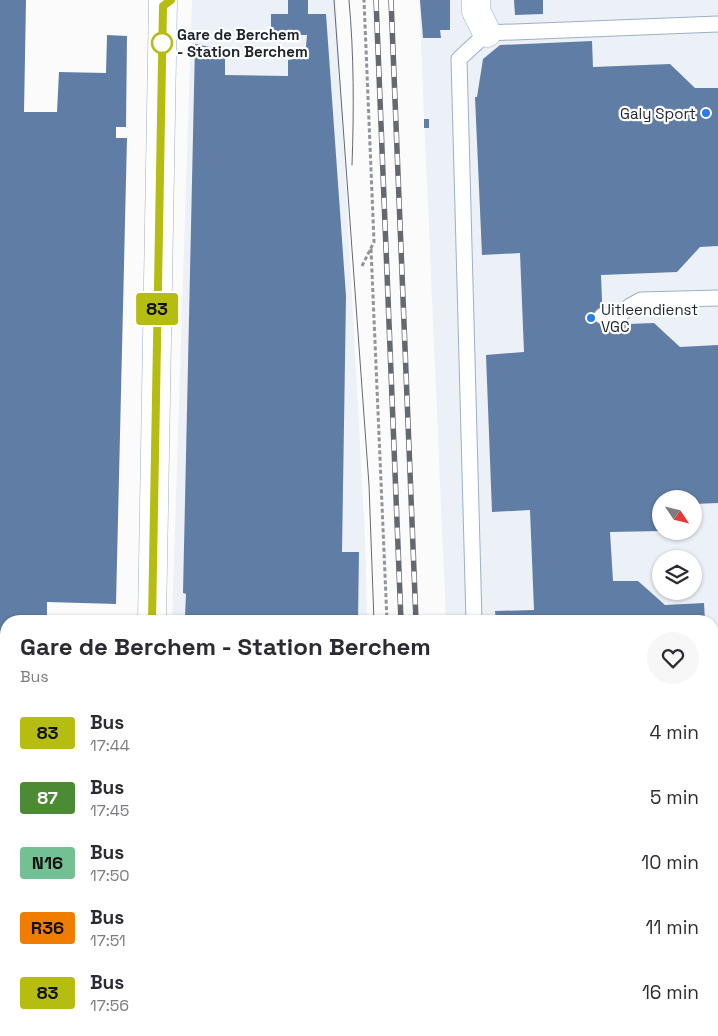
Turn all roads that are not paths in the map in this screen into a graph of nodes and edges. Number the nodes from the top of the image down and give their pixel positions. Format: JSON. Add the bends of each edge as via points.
{"nodes":[{"id":1,"x":476,"y":0,"type":"edge"},
{"id":2,"x":166,"y":2,"type":"edge"},
{"id":3,"x":718,"y":24,"type":"edge"},
{"id":4,"x":486,"y":33,"type":"junction"},
{"id":5,"x":718,"y":298,"type":"edge"},
{"id":6,"x":602,"y":316,"type":"dead end"},
{"id":7,"x":152,"y":615,"type":"edge"},
{"id":8,"x":474,"y":615,"type":"edge"}],
"edges":[{"from":1,"to":4,"type":"street","via":[[476,12]]},
{"from":2,"to":7,"type":"street"},
{"from":3,"to":4,"type":"lane"},
{"from":4,"to":8,"type":"lane","via":[[459,59]]},
{"from":5,"to":6,"type":"lane","via":[[641,300],[621,314]]}]}
